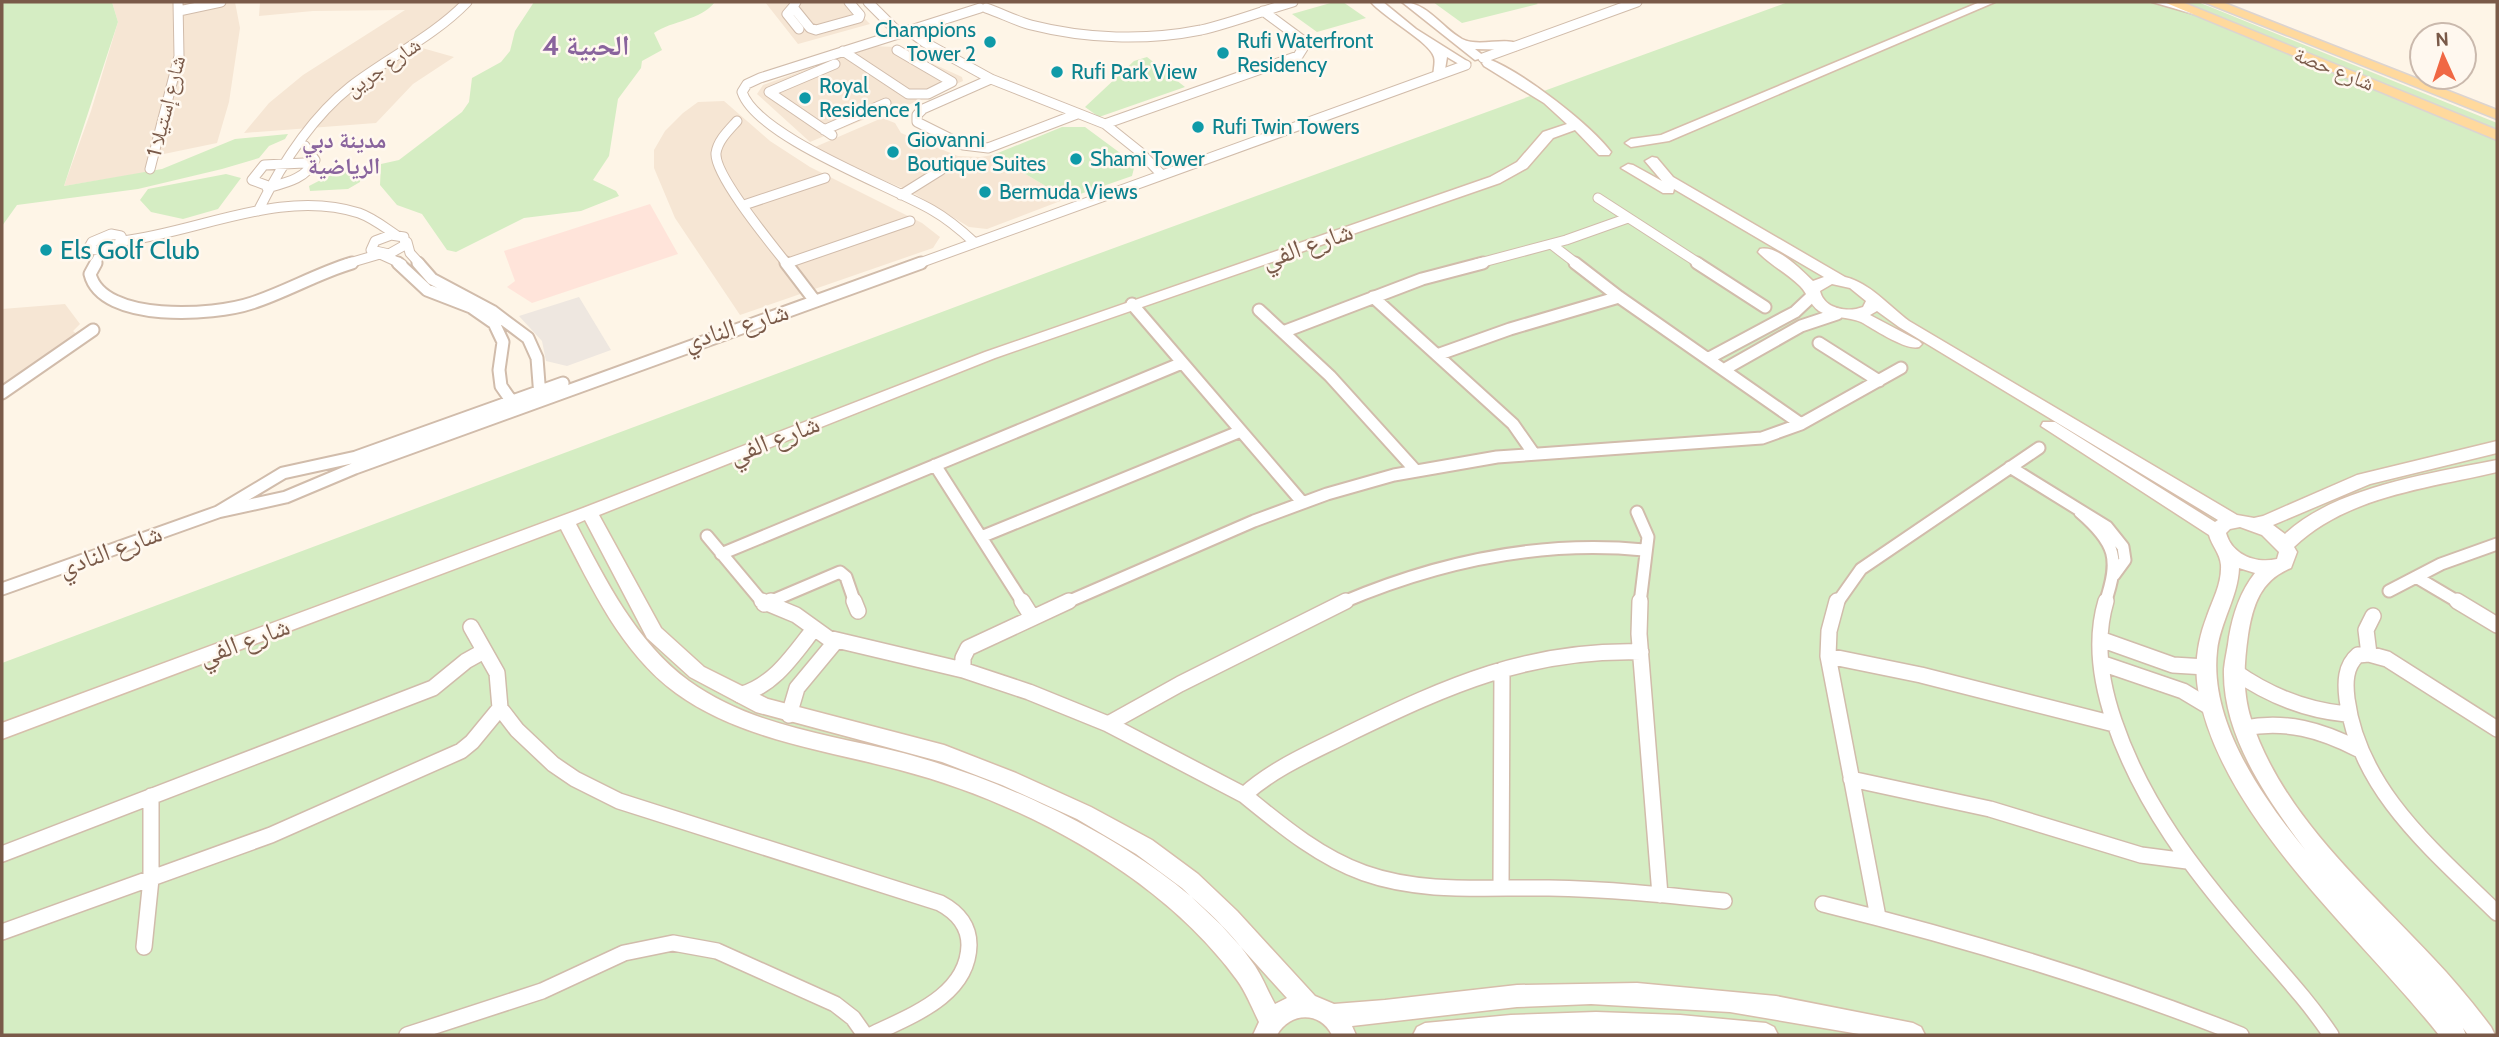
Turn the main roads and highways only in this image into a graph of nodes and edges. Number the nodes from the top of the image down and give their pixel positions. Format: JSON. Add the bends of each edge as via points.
{"nodes":[{"id":1,"x":2171,"y":2,"type":"edge"},
{"id":2,"x":2211,"y":2,"type":"edge"},
{"id":3,"x":2376,"y":86,"type":"junction"},
{"id":4,"x":2497,"y":115,"type":"edge"},
{"id":5,"x":2497,"y":129,"type":"edge"},
{"id":6,"x":2497,"y":137,"type":"edge"}],
"edges":[{"from":1,"to":3,"type":"main road","name":"شارع حصة"},
{"from":2,"to":4,"type":"main road","name":"شارع حصة"},
{"from":3,"to":5,"type":"main road"},
{"from":3,"to":6,"type":"main road","name":"شارع حصة"}]}
